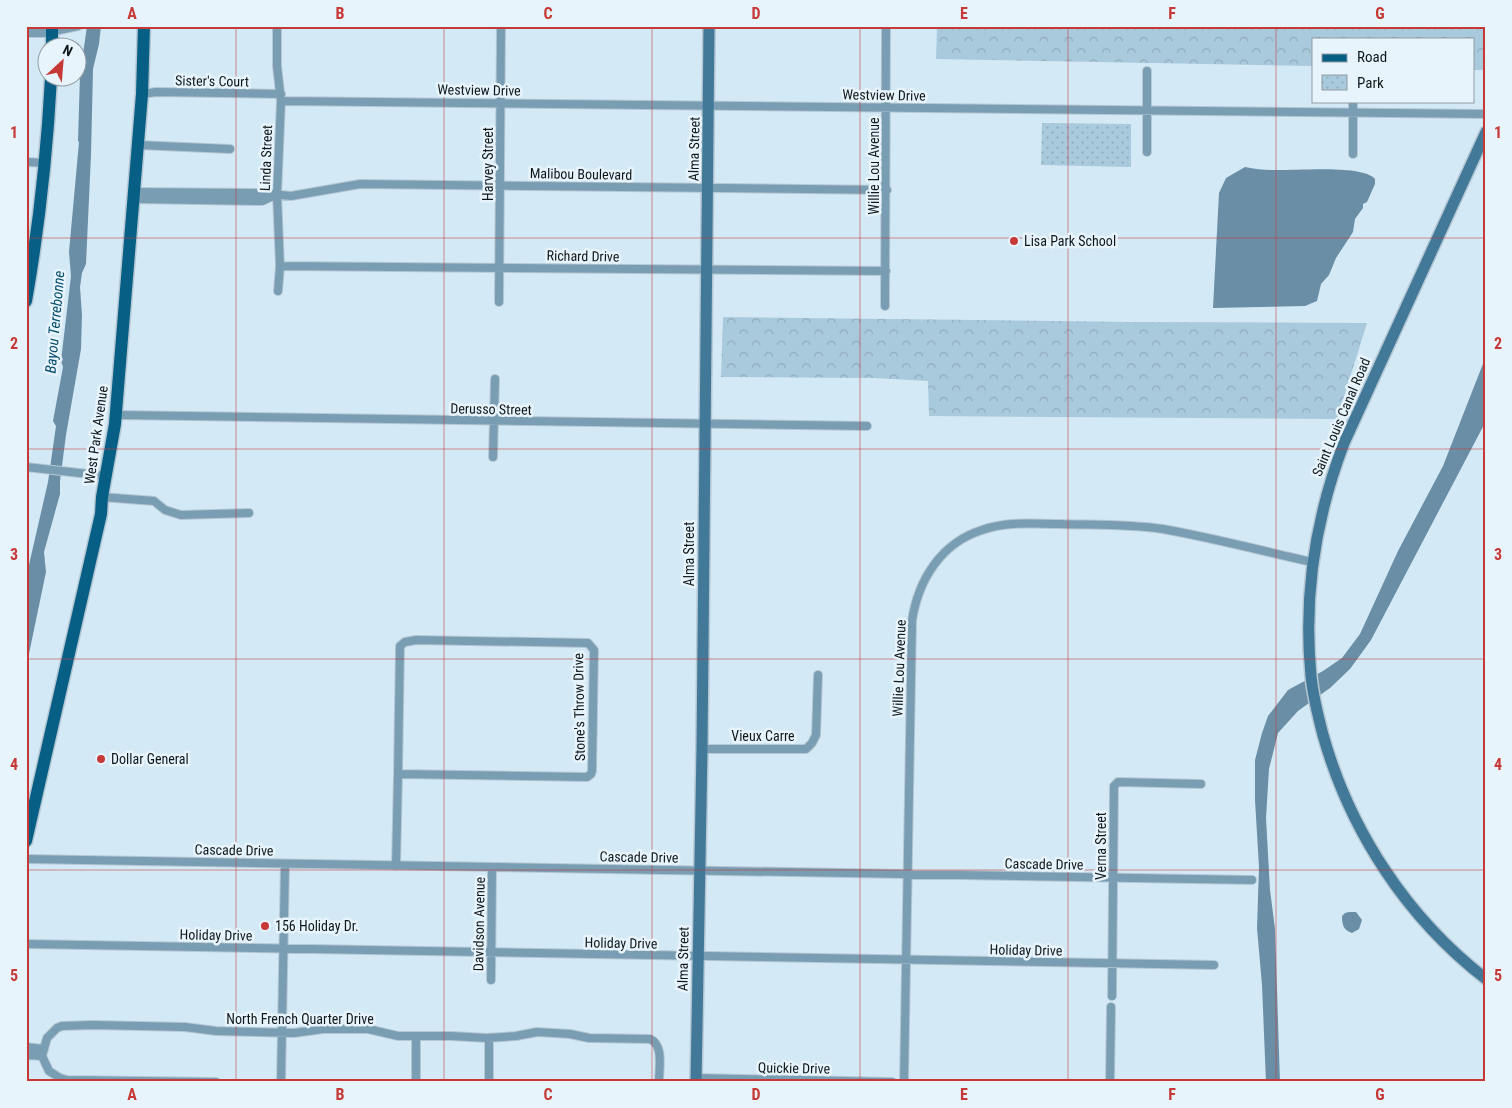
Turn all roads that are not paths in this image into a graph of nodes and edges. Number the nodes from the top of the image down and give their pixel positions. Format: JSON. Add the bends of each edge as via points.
{"nodes":[{"id":1,"x":78,"y":26,"type":"edge"},
{"id":2,"x":144,"y":26,"type":"edge"},
{"id":3,"x":277,"y":26,"type":"edge"},
{"id":4,"x":501,"y":26,"type":"edge"},
{"id":5,"x":709,"y":26,"type":"edge"},
{"id":6,"x":886,"y":26,"type":"edge"},
{"id":7,"x":52,"y":29,"type":"edge"},
{"id":8,"x":26,"y":33,"type":"edge"},
{"id":9,"x":1147,"y":72,"type":"dead end"},
{"id":10,"x":50,"y":88,"type":"edge"},
{"id":11,"x":142,"y":94,"type":"junction"},
{"id":12,"x":281,"y":98,"type":"junction"},
{"id":13,"x":1354,"y":102,"type":"edge"},
{"id":14,"x":501,"y":103,"type":"junction"},
{"id":15,"x":709,"y":106,"type":"junction"},
{"id":16,"x":887,"y":107,"type":"junction"},
{"id":17,"x":1147,"y":110,"type":"junction"},
{"id":18,"x":1353,"y":113,"type":"junction"},
{"id":19,"x":1486,"y":114,"type":"edge"},
{"id":20,"x":1486,"y":132,"type":"edge"},
{"id":21,"x":138,"y":145,"type":"junction"},
{"id":22,"x":230,"y":150,"type":"dead end"},
{"id":23,"x":1146,"y":152,"type":"dead end"},
{"id":24,"x":1353,"y":154,"type":"dead end"},
{"id":25,"x":26,"y":162,"type":"edge"},
{"id":26,"x":45,"y":163,"type":"junction"},
{"id":27,"x":501,"y":186,"type":"junction"},
{"id":28,"x":708,"y":188,"type":"junction"},
{"id":29,"x":886,"y":190,"type":"junction"},
{"id":30,"x":134,"y":195,"type":"junction"},
{"id":31,"x":277,"y":195,"type":"junction"},
{"id":32,"x":280,"y":266,"type":"junction"},
{"id":33,"x":499,"y":268,"type":"junction"},
{"id":34,"x":707,"y":270,"type":"junction"},
{"id":35,"x":886,"y":271,"type":"junction"},
{"id":36,"x":278,"y":291,"type":"dead end"},
{"id":37,"x":27,"y":295,"type":"edge"},
{"id":38,"x":499,"y":302,"type":"dead end"},
{"id":39,"x":886,"y":306,"type":"dead end"},
{"id":40,"x":495,"y":379,"type":"dead end"},
{"id":41,"x":116,"y":415,"type":"junction"},
{"id":42,"x":494,"y":421,"type":"junction"},
{"id":43,"x":705,"y":424,"type":"junction"},
{"id":44,"x":866,"y":426,"type":"dead end"},
{"id":45,"x":493,"y":457,"type":"dead end"},
{"id":46,"x":26,"y":467,"type":"edge"},
{"id":47,"x":106,"y":476,"type":"junction"},
{"id":48,"x":102,"y":497,"type":"junction"},
{"id":49,"x":248,"y":514,"type":"dead end"},
{"id":50,"x":1312,"y":562,"type":"junction"},
{"id":51,"x":818,"y":675,"type":"dead end"},
{"id":52,"x":702,"y":749,"type":"junction"},
{"id":53,"x":398,"y":774,"type":"junction"},
{"id":54,"x":1201,"y":784,"type":"dead end"},
{"id":55,"x":26,"y":841,"type":"edge"},
{"id":56,"x":26,"y":859,"type":"edge"},
{"id":57,"x":285,"y":864,"type":"junction"},
{"id":58,"x":396,"y":866,"type":"junction"},
{"id":59,"x":492,"y":867,"type":"junction"},
{"id":60,"x":700,"y":871,"type":"junction"},
{"id":61,"x":908,"y":875,"type":"junction"},
{"id":62,"x":1113,"y":878,"type":"junction"},
{"id":63,"x":1252,"y":880,"type":"dead end"},
{"id":64,"x":26,"y":944,"type":"edge"},
{"id":65,"x":283,"y":949,"type":"junction"},
{"id":66,"x":491,"y":953,"type":"junction"},
{"id":67,"x":698,"y":956,"type":"junction"},
{"id":68,"x":906,"y":960,"type":"junction"},
{"id":69,"x":1112,"y":964,"type":"junction"},
{"id":70,"x":1214,"y":965,"type":"dead end"},
{"id":71,"x":1486,"y":979,"type":"edge"},
{"id":72,"x":491,"y":980,"type":"dead end"},
{"id":73,"x":1112,"y":996,"type":"dead end"},
{"id":74,"x":1111,"y":1007,"type":"dead end"},
{"id":75,"x":282,"y":1033,"type":"junction"},
{"id":76,"x":416,"y":1036,"type":"junction"},
{"id":77,"x":489,"y":1038,"type":"junction"},
{"id":78,"x":26,"y":1047,"type":"edge"},
{"id":79,"x":43,"y":1053,"type":"junction"},
{"id":80,"x":26,"y":1055,"type":"edge"},
{"id":81,"x":696,"y":1080,"type":"edge"},
{"id":82,"x":113,"y":1081,"type":"edge"},
{"id":83,"x":216,"y":1082,"type":"edge"},
{"id":84,"x":281,"y":1082,"type":"edge"},
{"id":85,"x":416,"y":1082,"type":"edge"},
{"id":86,"x":489,"y":1082,"type":"edge"},
{"id":87,"x":659,"y":1082,"type":"edge"},
{"id":88,"x":892,"y":1082,"type":"edge"},
{"id":89,"x":904,"y":1082,"type":"edge"},
{"id":90,"x":1110,"y":1082,"type":"edge"}],
"edges":[{"from":1,"to":7,"type":"street"},
{"from":2,"to":11,"type":"main road","name":"West Park Avenue"},
{"from":3,"to":12,"type":"street","name":"Linda Street"},
{"from":4,"to":14,"type":"street","name":"Harvey Street"},
{"from":5,"to":15,"type":"street","name":"Alma Street"},
{"from":6,"to":16,"type":"street","name":"Willie Lou Avenue"},
{"from":7,"to":8,"type":"street"},
{"from":9,"to":17,"type":"street"},
{"from":10,"to":26,"type":"main road"},
{"from":11,"to":12,"type":"street","name":"Sister's Court"},
{"from":11,"to":21,"type":"main road","name":"West Park Avenue"},
{"from":12,"to":14,"type":"street","name":"Westview Drive"},
{"from":12,"to":31,"type":"street","name":"Linda Street"},
{"from":13,"to":18,"type":"street"},
{"from":14,"to":15,"type":"street","name":"Westview Drive"},
{"from":14,"to":27,"type":"street","name":"Harvey Street"},
{"from":15,"to":16,"type":"street","name":"Westview Drive"},
{"from":15,"to":28,"type":"street","name":"Alma Street"},
{"from":16,"to":17,"type":"street","name":"Westview Drive"},
{"from":16,"to":29,"type":"street","name":"Willie Lou Avenue"},
{"from":17,"to":18,"type":"street","name":"Westview Drive"},
{"from":17,"to":23,"type":"street"},
{"from":18,"to":19,"type":"street","name":"Westview Drive"},
{"from":18,"to":24,"type":"street"},
{"from":20,"to":50,"type":"street","name":"Saint Louis Canal Road","via":[[1344,443],[1322,510]]},
{"from":21,"to":22,"type":"street"},
{"from":21,"to":30,"type":"main road","name":"West Park Avenue"},
{"from":25,"to":26,"type":"street"},
{"from":26,"to":37,"type":"main road"},
{"from":27,"to":28,"type":"street","name":"Malibou Boulevard"},
{"from":27,"to":31,"type":"street","name":"Malibou Boulevard","via":[[350,185],[291,196]]},
{"from":27,"to":33,"type":"street","name":"Harvey Street"},
{"from":28,"to":29,"type":"street","name":"Malibou Boulevard"},
{"from":28,"to":34,"type":"street","name":"Alma Street"},
{"from":29,"to":35,"type":"street","name":"Willie Lou Avenue"},
{"from":30,"to":31,"type":"street","name":"Malibou Boulevard","via":[[262,201]]},
{"from":30,"to":41,"type":"main road","name":"West Park Avenue"},
{"from":31,"to":32,"type":"street","name":"Linda Street"},
{"from":32,"to":33,"type":"street","name":"Richard Drive"},
{"from":32,"to":36,"type":"street","name":"Linda Street"},
{"from":33,"to":34,"type":"street","name":"Richard Drive"},
{"from":33,"to":38,"type":"street","name":"Harvey Street"},
{"from":34,"to":35,"type":"street","name":"Richard Drive"},
{"from":34,"to":43,"type":"street","name":"Alma Street"},
{"from":35,"to":39,"type":"street","name":"Willie Lou Avenue"},
{"from":40,"to":42,"type":"street"},
{"from":41,"to":42,"type":"street","name":"Derusso Street"},
{"from":41,"to":47,"type":"main road","name":"West Park Avenue"},
{"from":42,"to":43,"type":"street","name":"Derusso Street"},
{"from":42,"to":45,"type":"street"},
{"from":43,"to":44,"type":"street","name":"Derusso Street"},
{"from":43,"to":52,"type":"street","name":"Alma Street"},
{"from":46,"to":47,"type":"street"},
{"from":47,"to":48,"type":"main road","name":"West Park Avenue"},
{"from":48,"to":49,"type":"street","via":[[154,501],[165,510],[182,515]]},
{"from":48,"to":55,"type":"main road","name":"West Park Avenue"},
{"from":50,"to":61,"type":"street","name":"Willie Lou Avenue","via":[[1163,529],[1117,525],[1007,524],[980,530],[952,546],[924,579],[912,621]]},
{"from":50,"to":71,"type":"street","name":"Saint Louis Canal Road","via":[[1308,616],[1311,676],[1316,706],[1339,784],[1374,854],[1402,895],[1438,936]]},
{"from":51,"to":52,"type":"street","name":"Vieux Carre","via":[[816,735],[806,749]]},
{"from":52,"to":60,"type":"street","name":"Alma Street"},
{"from":53,"to":53,"type":"street","name":"Stone's Throw Drive","via":[[400,646],[405,642],[591,645],[594,650],[592,771],[587,777]]},
{"from":53,"to":58,"type":"street","name":"Stone's Throw Drive"},
{"from":54,"to":62,"type":"street","name":"Verna Street","via":[[1115,783]]},
{"from":56,"to":57,"type":"street","name":"Cascade Drive"},
{"from":57,"to":58,"type":"street","name":"Cascade Drive"},
{"from":57,"to":65,"type":"street"},
{"from":58,"to":59,"type":"street","name":"Cascade Drive"},
{"from":59,"to":60,"type":"street","name":"Cascade Drive"},
{"from":59,"to":66,"type":"street","name":"Davidson Avenue"},
{"from":60,"to":61,"type":"street","name":"Cascade Drive"},
{"from":60,"to":67,"type":"street","name":"Alma Street"},
{"from":61,"to":62,"type":"street","name":"Cascade Drive"},
{"from":61,"to":68,"type":"street","name":"Willie Lou Avenue"},
{"from":62,"to":63,"type":"street","name":"Cascade Drive"},
{"from":62,"to":69,"type":"street","name":"Verna Street"},
{"from":64,"to":65,"type":"street","name":"Holiday Drive"},
{"from":65,"to":66,"type":"street","name":"Holiday Drive"},
{"from":65,"to":75,"type":"street"},
{"from":66,"to":67,"type":"street","name":"Holiday Drive"},
{"from":66,"to":72,"type":"street","name":"Davidson Avenue"},
{"from":67,"to":68,"type":"street","name":"Holiday Drive"},
{"from":67,"to":81,"type":"street","name":"Alma Street"},
{"from":68,"to":69,"type":"street","name":"Holiday Drive"},
{"from":68,"to":89,"type":"street","name":"Willie Lou Avenue"},
{"from":69,"to":70,"type":"street","name":"Holiday Drive"},
{"from":69,"to":73,"type":"street","name":"Verna Street"},
{"from":74,"to":90,"type":"street"},
{"from":75,"to":76,"type":"street","name":"North French Quarter Drive","via":[[368,1029],[398,1036]]},
{"from":75,"to":79,"type":"street","name":"North French Quarter Drive","via":[[185,1027],[62,1026],[52,1033]]},
{"from":75,"to":84,"type":"street"},
{"from":76,"to":77,"type":"street","name":"North French Quarter Drive"},
{"from":76,"to":85,"type":"street"},
{"from":77,"to":86,"type":"street"},
{"from":77,"to":87,"type":"street","name":"North French Quarter Drive","via":[[537,1032],[589,1038],[650,1039],[659,1049]]},
{"from":78,"to":79,"type":"street"},
{"from":79,"to":80,"type":"street"},
{"from":79,"to":82,"type":"street","via":[[46,1067],[60,1078]]},
{"from":81,"to":88,"type":"street","name":"Quickie Drive"},
{"from":82,"to":83,"type":"street"}]}
